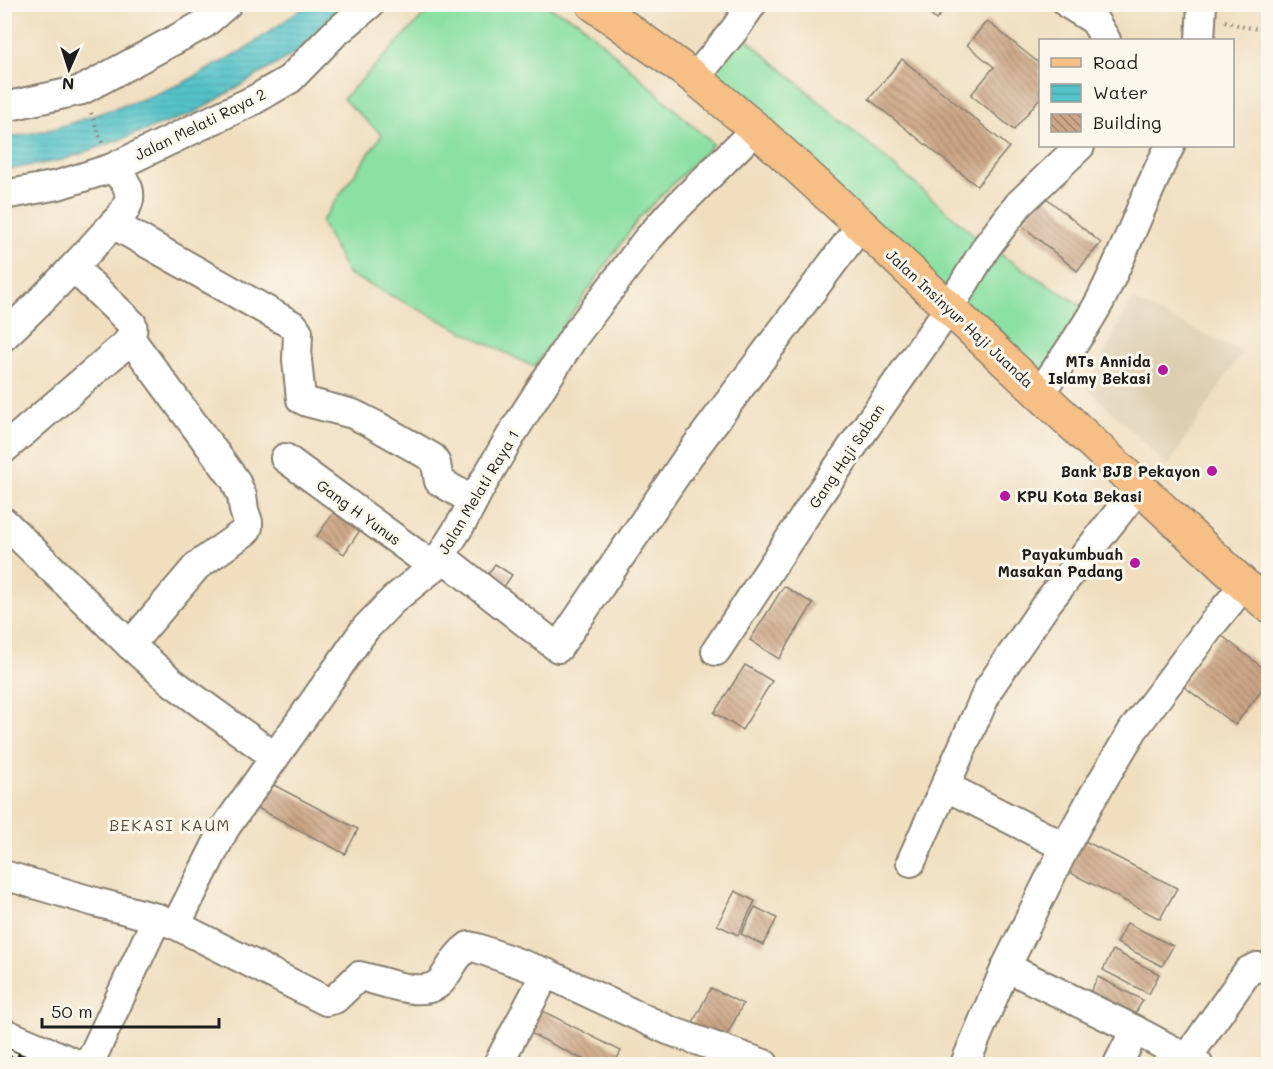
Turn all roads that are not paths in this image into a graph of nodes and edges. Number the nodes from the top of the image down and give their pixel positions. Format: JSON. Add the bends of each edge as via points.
{"nodes":[{"id":1,"x":227,"y":4,"type":"edge"},
{"id":2,"x":370,"y":4,"type":"edge"},
{"id":3,"x":593,"y":4,"type":"edge"},
{"id":4,"x":752,"y":4,"type":"edge"},
{"id":5,"x":1068,"y":4,"type":"edge"},
{"id":6,"x":734,"y":17,"type":"edge"},
{"id":7,"x":1105,"y":39,"type":"edge"},
{"id":8,"x":695,"y":78,"type":"junction"},
{"id":9,"x":4,"y":107,"type":"edge"},
{"id":10,"x":756,"y":129,"type":"junction"},
{"id":11,"x":1079,"y":147,"type":"edge"},
{"id":12,"x":1169,"y":147,"type":"edge"},
{"id":13,"x":112,"y":168,"type":"junction"},
{"id":14,"x":4,"y":195,"type":"edge"},
{"id":15,"x":113,"y":224,"type":"junction"},
{"id":16,"x":861,"y":225,"type":"junction"},
{"id":17,"x":74,"y":268,"type":"junction"},
{"id":18,"x":949,"y":308,"type":"junction"},
{"id":19,"x":4,"y":336,"type":"edge"},
{"id":20,"x":130,"y":338,"type":"junction"},
{"id":21,"x":1040,"y":393,"type":"junction"},
{"id":22,"x":4,"y":449,"type":"edge"},
{"id":23,"x":285,"y":458,"type":"dead end"},
{"id":24,"x":1139,"y":488,"type":"junction"},
{"id":25,"x":473,"y":501,"type":"junction"},
{"id":26,"x":4,"y":522,"type":"edge"},
{"id":27,"x":437,"y":561,"type":"junction"},
{"id":28,"x":1261,"y":595,"type":"edge"},
{"id":29,"x":130,"y":645,"type":"junction"},
{"id":30,"x":717,"y":651,"type":"dead end"},
{"id":31,"x":275,"y":758,"type":"junction"},
{"id":32,"x":945,"y":786,"type":"junction"},
{"id":33,"x":1065,"y":847,"type":"junction"},
{"id":34,"x":911,"y":862,"type":"dead end"},
{"id":35,"x":4,"y":874,"type":"edge"},
{"id":36,"x":167,"y":921,"type":"junction"},
{"id":37,"x":1006,"y":967,"type":"junction"},
{"id":38,"x":1269,"y":968,"type":"edge"},
{"id":39,"x":546,"y":973,"type":"junction"},
{"id":40,"x":1135,"y":1030,"type":"junction"},
{"id":41,"x":4,"y":1033,"type":"edge"},
{"id":42,"x":1193,"y":1061,"type":"edge"},
{"id":43,"x":77,"y":1065,"type":"edge"},
{"id":44,"x":89,"y":1065,"type":"edge"},
{"id":45,"x":498,"y":1065,"type":"edge"},
{"id":46,"x":764,"y":1065,"type":"edge"},
{"id":47,"x":964,"y":1065,"type":"edge"},
{"id":48,"x":1118,"y":1065,"type":"edge"}],
"edges":[{"from":1,"to":9,"type":"street","via":[[204,24],[82,90]]},
{"from":2,"to":13,"type":"street","name":"Jalan Melati Raya 2","via":[[290,79]]},
{"from":3,"to":8,"type":"main road","name":"Jalan Insinyur Haji Juanda"},
{"from":4,"to":6,"type":"street"},
{"from":5,"to":7,"type":"street","via":[[1094,20]]},
{"from":6,"to":8,"type":"street"},
{"from":8,"to":10,"type":"main road","name":"Jalan Insinyur Haji Juanda"},
{"from":10,"to":16,"type":"main road","name":"Jalan Insinyur Haji Juanda"},
{"from":10,"to":25,"type":"street","name":"Jalan Melati Raya 1","via":[[646,241],[573,339]]},
{"from":11,"to":18,"type":"street","name":"Gang Haji Saban","via":[[1019,204],[987,246]]},
{"from":12,"to":21,"type":"street","via":[[1100,302]]},
{"from":13,"to":14,"type":"street","name":"Jalan Melati Raya 2","via":[[58,185]]},
{"from":13,"to":15,"type":"street","via":[[127,184],[130,198]]},
{"from":15,"to":17,"type":"street"},
{"from":15,"to":25,"type":"street","via":[[294,326],[298,332],[301,399],[353,414],[433,458],[439,481]]},
{"from":16,"to":18,"type":"main road","name":"Jalan Insinyur Haji Juanda"},
{"from":16,"to":27,"type":"street","name":"Gang H Yunus","via":[[687,457],[558,648]]},
{"from":17,"to":19,"type":"street"},
{"from":17,"to":20,"type":"street","via":[[132,324]]},
{"from":18,"to":21,"type":"main road","name":"Jalan Insinyur Haji Juanda"},
{"from":18,"to":30,"type":"street","name":"Gang Haji Saban","via":[[818,496]]},
{"from":20,"to":22,"type":"street"},
{"from":20,"to":29,"type":"street","via":[[235,480],[248,527],[197,566]]},
{"from":21,"to":24,"type":"main road","name":"Jalan Insinyur Haji Juanda"},
{"from":23,"to":27,"type":"street","name":"Gang H Yunus"},
{"from":24,"to":28,"type":"main road","name":"Jalan Insinyur Haji Juanda"},
{"from":24,"to":32,"type":"street","via":[[1047,603],[989,688]]},
{"from":25,"to":27,"type":"street","name":"Jalan Melati Raya 1"},
{"from":26,"to":29,"type":"street"},
{"from":27,"to":31,"type":"street","name":"Jalan Melati Raya 1","via":[[365,629]]},
{"from":28,"to":33,"type":"street","via":[[1213,623],[1133,730]]},
{"from":29,"to":31,"type":"street","via":[[172,682]]},
{"from":31,"to":36,"type":"street","name":"Jalan Melati Raya 1","via":[[225,828]]},
{"from":32,"to":33,"type":"street"},
{"from":32,"to":34,"type":"street"},
{"from":33,"to":37,"type":"street"},
{"from":35,"to":36,"type":"street"},
{"from":36,"to":39,"type":"street","via":[[326,1002],[335,999],[359,976],[421,990],[432,987],[469,946]]},
{"from":36,"to":44,"type":"street","name":"Jalan Melati Raya 1"},
{"from":37,"to":40,"type":"street"},
{"from":37,"to":47,"type":"street"},
{"from":38,"to":42,"type":"street","via":[[1248,971]]},
{"from":39,"to":45,"type":"street"},
{"from":39,"to":46,"type":"street","via":[[668,1030]]},
{"from":40,"to":42,"type":"street"},
{"from":40,"to":48,"type":"street"},
{"from":41,"to":43,"type":"street"}]}
